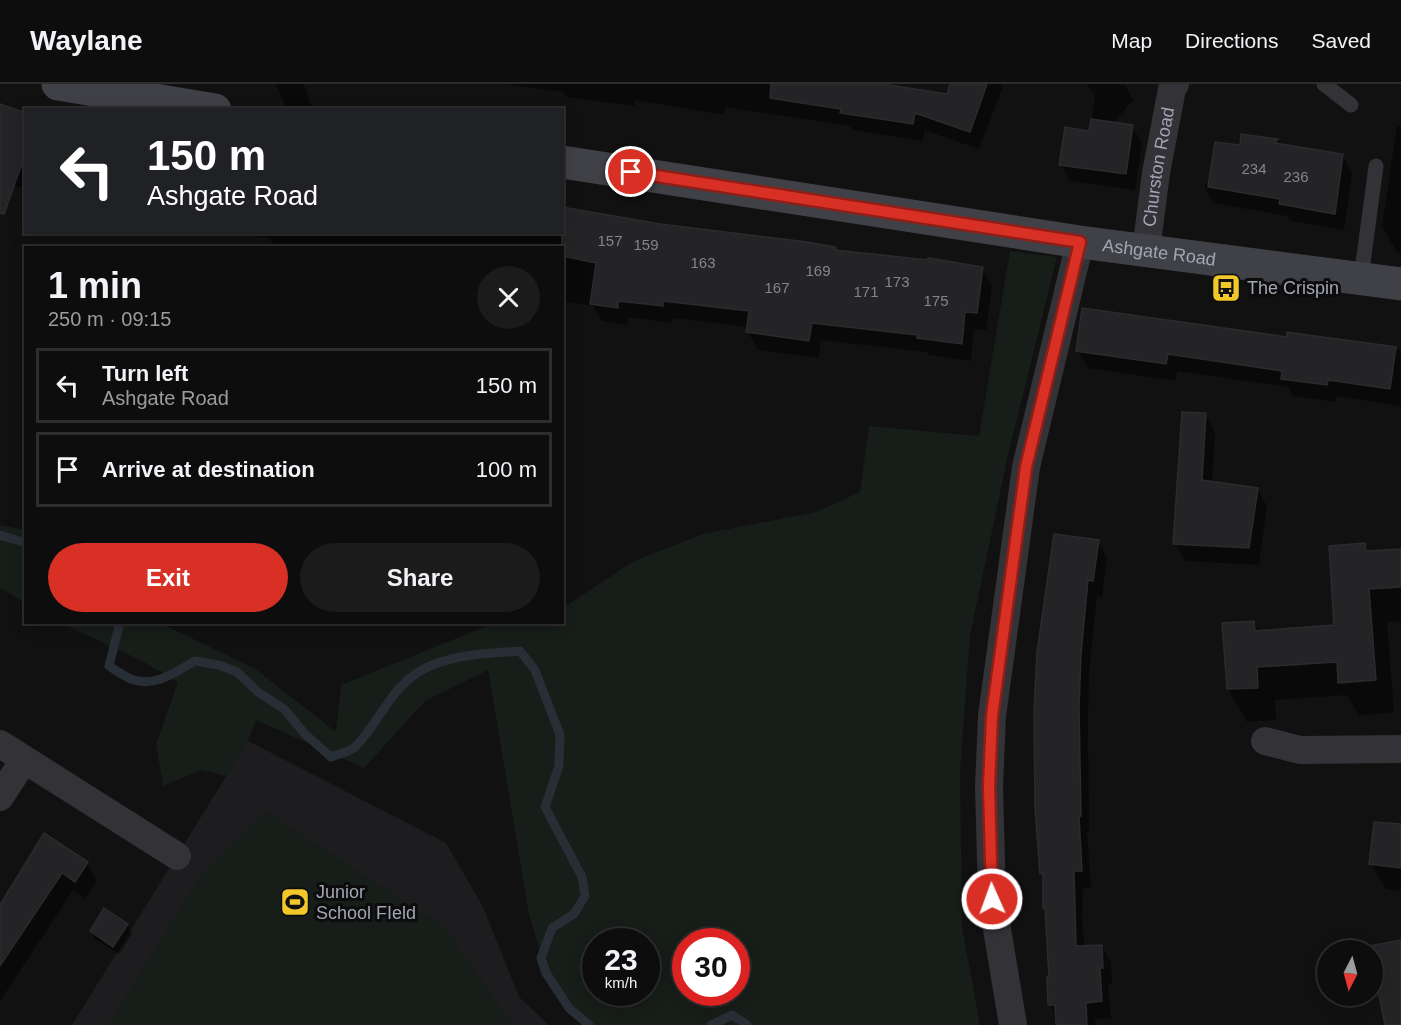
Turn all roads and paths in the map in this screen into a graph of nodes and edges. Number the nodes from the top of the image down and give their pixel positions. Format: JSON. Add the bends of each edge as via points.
{"nodes":[{"id":1,"x":58,"y":84,"type":"edge"},
{"id":2,"x":1175,"y":84,"type":"edge"},
{"id":3,"x":1324,"y":84,"type":"edge"},
{"id":4,"x":190,"y":94,"type":"edge"},
{"id":5,"x":1351,"y":105,"type":"dead end"},
{"id":6,"x":212,"y":108,"type":"edge"},
{"id":7,"x":564,"y":162,"type":"edge"},
{"id":8,"x":1376,"y":166,"type":"dead end"},
{"id":9,"x":1080,"y":242,"type":"junction"},
{"id":10,"x":1146,"y":250,"type":"junction"},
{"id":11,"x":1361,"y":278,"type":"junction"},
{"id":12,"x":1401,"y":284,"type":"edge"},
{"id":13,"x":1265,"y":741,"type":"dead end"},
{"id":14,"x":0,"y":744,"type":"edge"},
{"id":15,"x":1401,"y":749,"type":"edge"},
{"id":16,"x":24,"y":760,"type":"junction"},
{"id":17,"x":0,"y":797,"type":"edge"},
{"id":18,"x":177,"y":856,"type":"dead end"},
{"id":19,"x":1013,"y":1025,"type":"edge"}],
"edges":[{"from":1,"to":4,"type":"street"},
{"from":2,"to":10,"type":"street","name":"Churston Road","via":[[1156,173]]},
{"from":3,"to":5,"type":"lane"},
{"from":4,"to":6,"type":"street"},
{"from":7,"to":9,"type":"street","name":"Ashgate Road"},
{"from":8,"to":11,"type":"lane"},
{"from":9,"to":10,"type":"street","name":"Ashgate Road"},
{"from":9,"to":19,"type":"street","via":[[1026,467],[992,716],[992,899]]},
{"from":10,"to":11,"type":"street","name":"Ashgate Road"},
{"from":11,"to":12,"type":"street","name":"Ashgate Road"},
{"from":13,"to":15,"type":"street","via":[[1300,750]]},
{"from":14,"to":16,"type":"street"},
{"from":16,"to":17,"type":"street"},
{"from":16,"to":18,"type":"street"}]}
